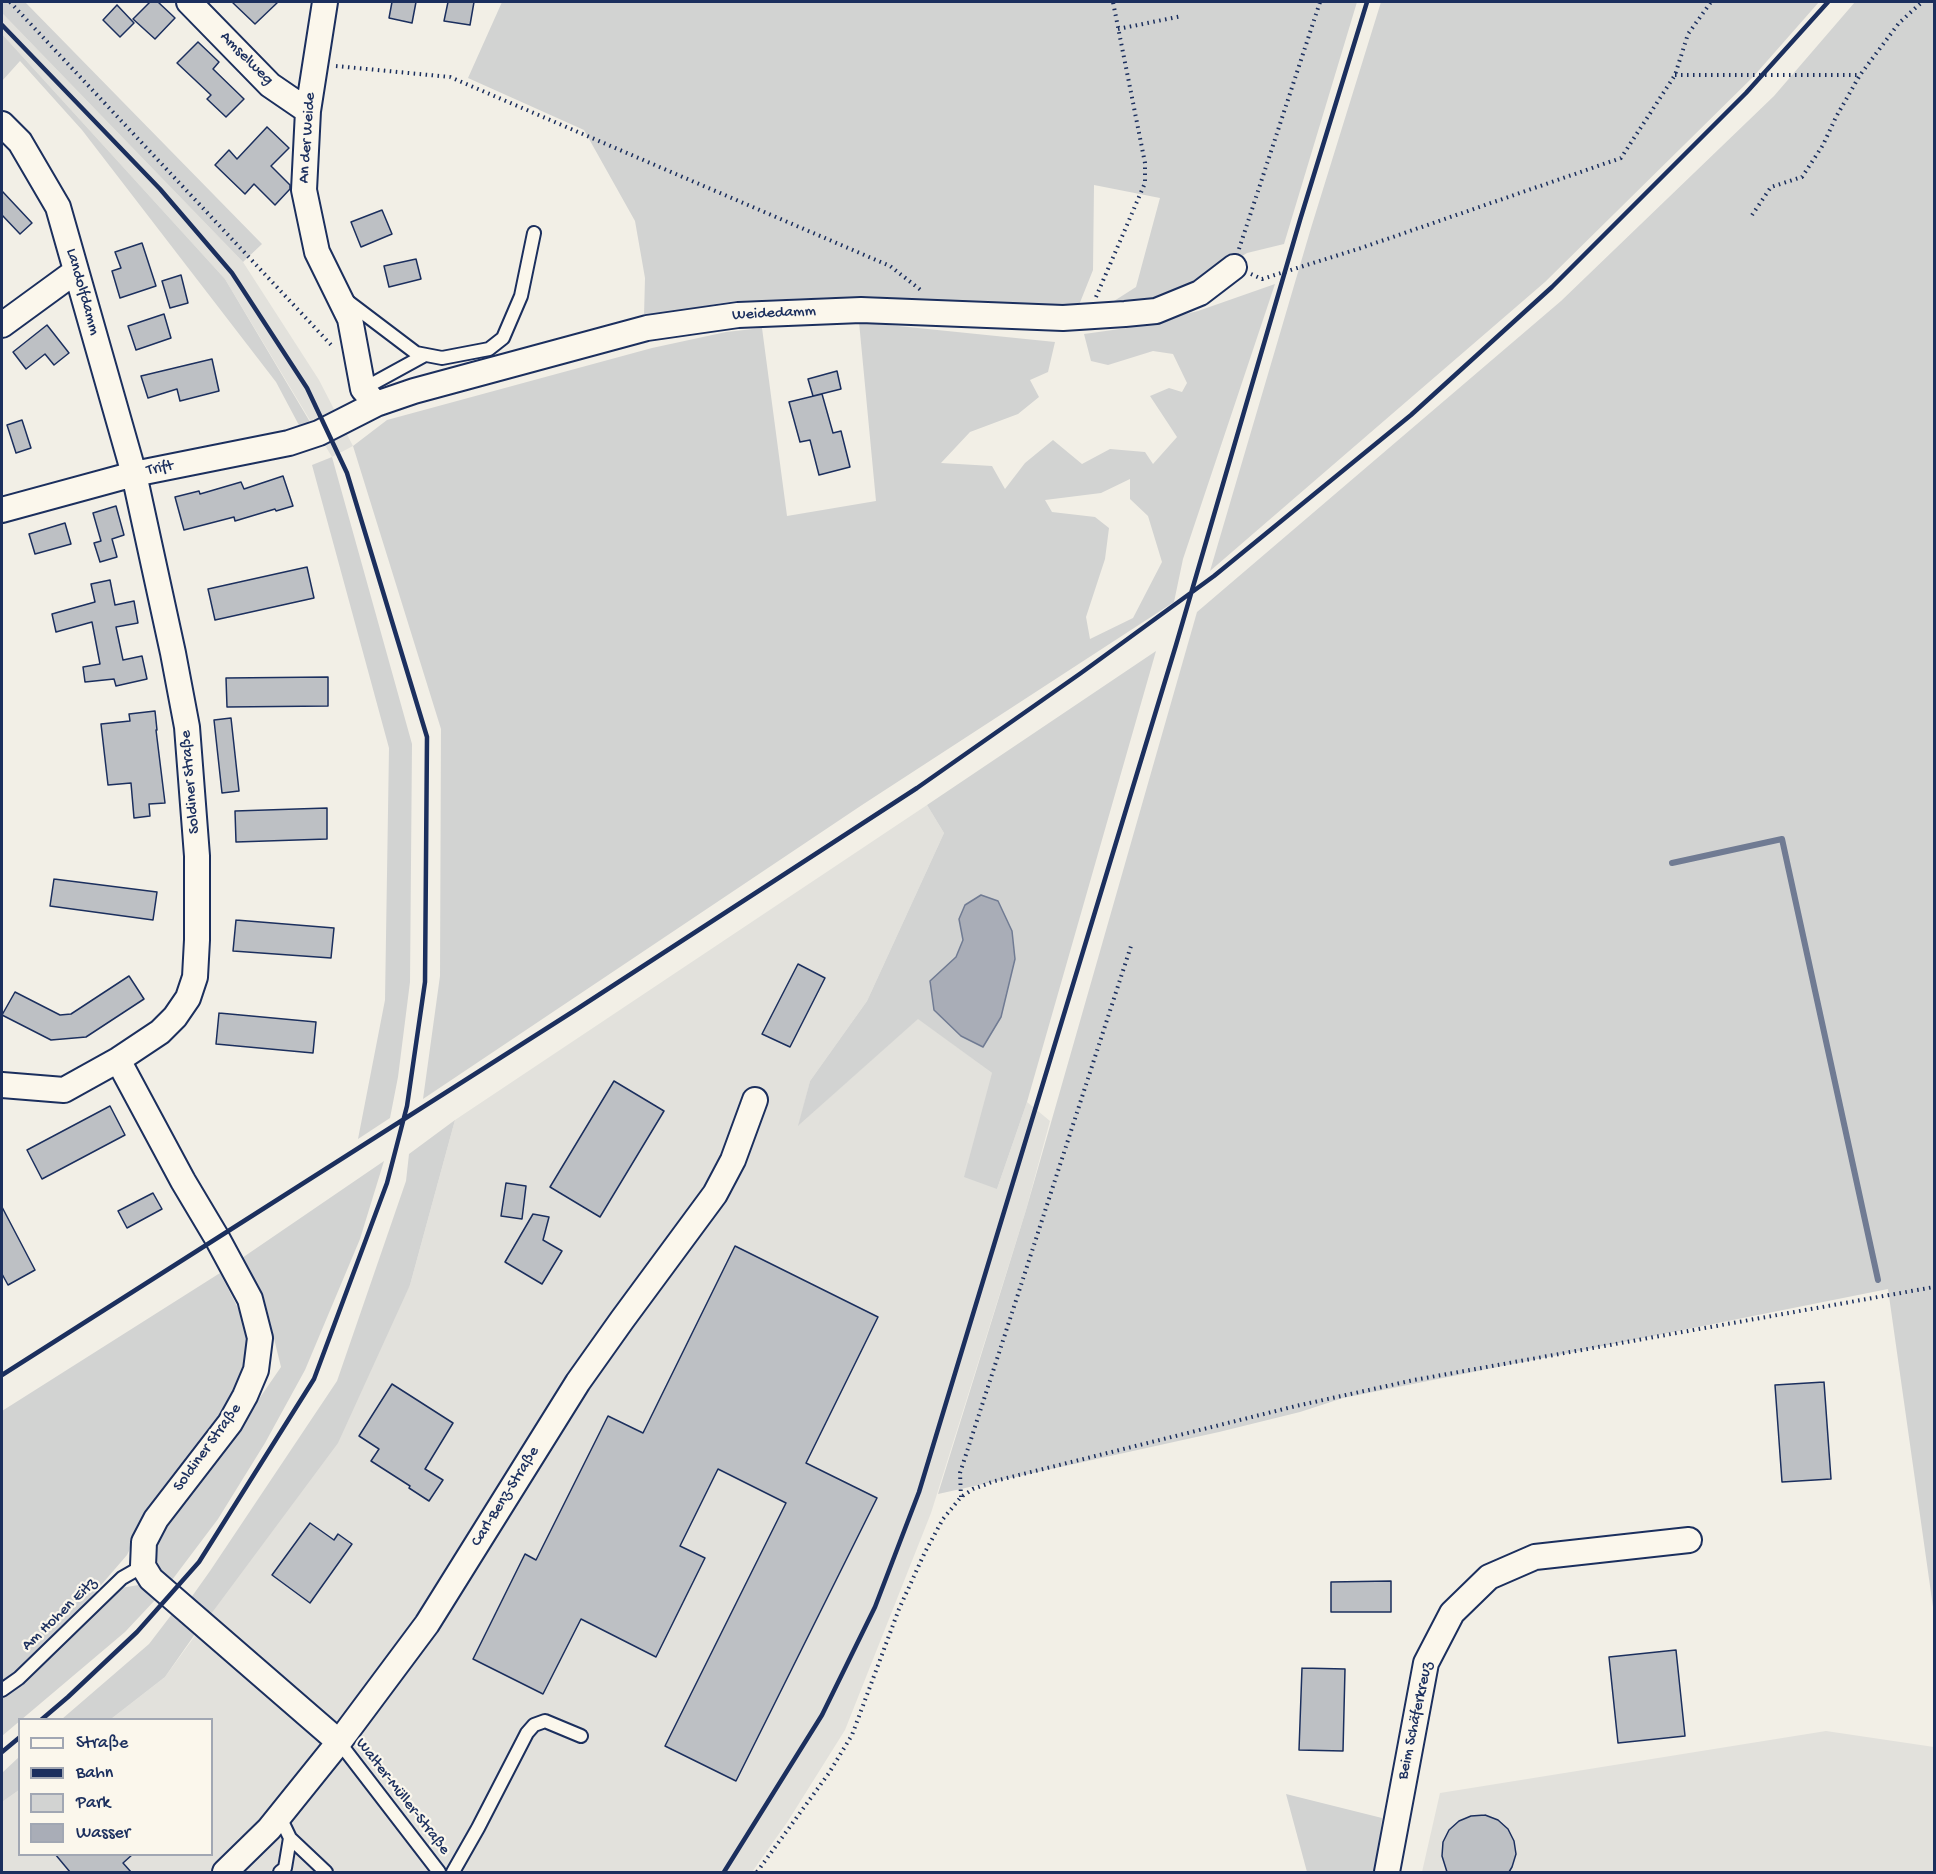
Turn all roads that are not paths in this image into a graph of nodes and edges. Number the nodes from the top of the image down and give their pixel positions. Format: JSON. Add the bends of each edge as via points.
{"nodes":[{"id":1,"x":189,"y":2,"type":"edge"},
{"id":2,"x":325,"y":2,"type":"edge"},
{"id":3,"x":308,"y":111,"type":"junction"},
{"id":4,"x":2,"y":124,"type":"edge"},
{"id":5,"x":534,"y":233,"type":"dead end"},
{"id":6,"x":1234,"y":267,"type":"road end"},
{"id":7,"x":76,"y":271,"type":"junction"},
{"id":8,"x":338,"y":294,"type":"junction"},
{"id":9,"x":2,"y":325,"type":"edge"},
{"id":10,"x":424,"y":355,"type":"junction"},
{"id":11,"x":370,"y":397,"type":"junction"},
{"id":12,"x":319,"y":433,"type":"joint"},
{"id":13,"x":134,"y":474,"type":"junction"},
{"id":14,"x":2,"y":510,"type":"edge"},
{"id":15,"x":118,"y":1060,"type":"junction"},
{"id":16,"x":2,"y":1085,"type":"edge"},
{"id":17,"x":755,"y":1100,"type":"dead end"},
{"id":18,"x":1689,"y":1540,"type":"dead end"},
{"id":19,"x":143,"y":1566,"type":"junction"},
{"id":20,"x":2,"y":1690,"type":"edge"},
{"id":21,"x":581,"y":1736,"type":"dead end"},
{"id":22,"x":339,"y":1742,"type":"junction"},
{"id":23,"x":279,"y":1815,"type":"junction"},
{"id":24,"x":290,"y":1838,"type":"junction"},
{"id":25,"x":225,"y":1872,"type":"edge"},
{"id":26,"x":280,"y":1872,"type":"edge"},
{"id":27,"x":326,"y":1872,"type":"edge"},
{"id":28,"x":439,"y":1872,"type":"edge"},
{"id":29,"x":453,"y":1872,"type":"edge"},
{"id":30,"x":1387,"y":1872,"type":"edge"}],
"edges":[{"from":1,"to":3,"type":"street","name":"Amselweg","via":[[270,86]]},
{"from":2,"to":3,"type":"street","name":"An der Weide"},
{"from":3,"to":8,"type":"street","name":"An der Weide","via":[[304,190],[317,252]]},
{"from":4,"to":7,"type":"street","name":"Landolfdamm","via":[[21,142],[58,207]]},
{"from":5,"to":10,"type":"lane","via":[[521,296],[503,338],[489,349],[465,355]]},
{"from":6,"to":11,"type":"street","name":"Weidedamm","via":[[1200,293],[1156,310],[1063,318],[861,310],[738,315],[647,328],[414,391]]},
{"from":7,"to":9,"type":"street"},
{"from":7,"to":13,"type":"street","name":"Landolfdamm"},
{"from":8,"to":10,"type":"lane"},
{"from":8,"to":11,"type":"street","name":"An der Weide","via":[[350,319]]},
{"from":10,"to":11,"type":"lane"},
{"from":11,"to":12,"type":"street","name":"Weidedamm"},
{"from":12,"to":13,"type":"street","name":"Trift","via":[[289,443]]},
{"from":13,"to":14,"type":"street","name":"Trift"},
{"from":13,"to":15,"type":"street","name":"Soldiner Straße","via":[[187,727],[197,856],[198,940],[195,977],[188,998],[160,1032]]},
{"from":15,"to":16,"type":"street","name":"Soldiner Straße","via":[[64,1090]]},
{"from":15,"to":19,"type":"street","name":"Soldiner Straße","via":[[250,1299],[260,1338],[256,1370],[245,1396],[230,1423],[156,1519],[144,1542]]},
{"from":17,"to":22,"type":"street","name":"Carl-Benz-Straße","via":[[733,1161],[715,1194],[578,1382],[427,1624]]},
{"from":18,"to":30,"type":"street","name":"Beim Schäferkreuz","via":[[1535,1557],[1489,1577],[1452,1613],[1426,1663]]},
{"from":19,"to":20,"type":"lane","name":"Am Hohen Eitz","via":[[122,1578],[26,1672]]},
{"from":19,"to":22,"type":"street","via":[[151,1579]]},
{"from":21,"to":29,"type":"lane","via":[[545,1721],[534,1725]]},
{"from":22,"to":23,"type":"street","name":"Carl-Benz-Straße"},
{"from":22,"to":28,"type":"lane","name":"Walter-Müller-Straße"},
{"from":23,"to":24,"type":"lane"},
{"from":23,"to":25,"type":"street","name":"Carl-Benz-Straße"},
{"from":24,"to":26,"type":"lane","via":[[285,1868]]},
{"from":24,"to":27,"type":"lane"}]}
